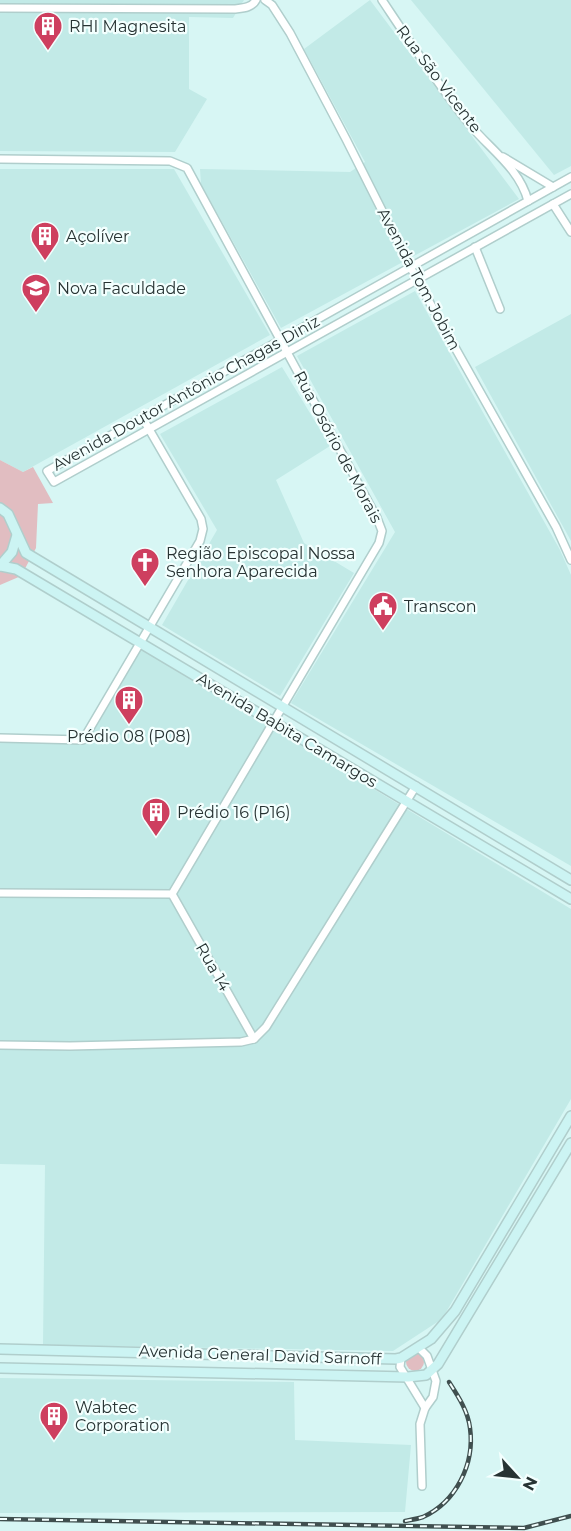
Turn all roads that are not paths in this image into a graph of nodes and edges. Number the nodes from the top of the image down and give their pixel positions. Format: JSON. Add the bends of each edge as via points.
{"nodes":[{"id":1,"x":256,"y":0,"type":"edge"},
{"id":2,"x":265,"y":0,"type":"edge"},
{"id":3,"x":382,"y":0,"type":"edge"},
{"id":4,"x":0,"y":8,"type":"edge"},
{"id":5,"x":501,"y":155,"type":"junction"},
{"id":6,"x":0,"y":159,"type":"edge"},
{"id":7,"x":571,"y":177,"type":"edge"},
{"id":8,"x":553,"y":187,"type":"junction"},
{"id":9,"x":571,"y":194,"type":"edge"},
{"id":10,"x":528,"y":201,"type":"junction"},
{"id":11,"x":553,"y":204,"type":"junction"},
{"id":12,"x":571,"y":232,"type":"edge"},
{"id":13,"x":475,"y":247,"type":"junction"},
{"id":14,"x":411,"y":267,"type":"junction"},
{"id":15,"x":417,"y":280,"type":"junction"},
{"id":16,"x":500,"y":309,"type":"dead end"},
{"id":17,"x":281,"y":340,"type":"junction"},
{"id":18,"x":287,"y":354,"type":"junction"},
{"id":19,"x":142,"y":417,"type":"junction"},
{"id":20,"x":148,"y":429,"type":"junction"},
{"id":21,"x":0,"y":508,"type":"edge"},
{"id":22,"x":17,"y":536,"type":"junction"},
{"id":23,"x":571,"y":560,"type":"edge"},
{"id":24,"x":0,"y":566,"type":"edge"},
{"id":25,"x":150,"y":628,"type":"junction"},
{"id":26,"x":141,"y":642,"type":"junction"},
{"id":27,"x":282,"y":707,"type":"junction"},
{"id":28,"x":273,"y":722,"type":"junction"},
{"id":29,"x":0,"y":738,"type":"edge"},
{"id":30,"x":416,"y":786,"type":"junction"},
{"id":31,"x":406,"y":801,"type":"junction"},
{"id":32,"x":571,"y":880,"type":"edge"},
{"id":33,"x":0,"y":893,"type":"edge"},
{"id":34,"x":172,"y":894,"type":"junction"},
{"id":35,"x":571,"y":899,"type":"edge"},
{"id":36,"x":254,"y":1039,"type":"junction"},
{"id":37,"x":0,"y":1045,"type":"edge"},
{"id":38,"x":571,"y":1116,"type":"edge"},
{"id":39,"x":571,"y":1143,"type":"edge"},
{"id":40,"x":419,"y":1348,"type":"junction"},
{"id":41,"x":0,"y":1349,"type":"edge"},
{"id":42,"x":123,"y":1352,"type":"junction"},
{"id":43,"x":140,"y":1352,"type":"junction"},
{"id":44,"x":298,"y":1356,"type":"junction"},
{"id":45,"x":401,"y":1358,"type":"junction"},
{"id":46,"x":0,"y":1368,"type":"edge"},
{"id":47,"x":124,"y":1370,"type":"junction"},
{"id":48,"x":140,"y":1371,"type":"junction"},
{"id":49,"x":432,"y":1371,"type":"junction"},
{"id":50,"x":298,"y":1374,"type":"junction"},
{"id":51,"x":408,"y":1377,"type":"junction"},
{"id":52,"x":425,"y":1408,"type":"junction"},
{"id":53,"x":422,"y":1486,"type":"dead end"}],
"edges":[{"from":1,"to":4,"type":"street","via":[[246,8],[234,9]]},
{"from":2,"to":14,"type":"street","name":"Avenida Tom Jobim","via":[[290,33]]},
{"from":3,"to":5,"type":"street","name":"Rua São Vicente","via":[[471,126]]},
{"from":5,"to":8,"type":"street","name":"Rua São Vicente"},
{"from":5,"to":10,"type":"street","name":"Rua São Vicente"},
{"from":6,"to":17,"type":"street","name":"Rua Osório de Morais","via":[[170,161],[188,168]]},
{"from":7,"to":8,"type":"street","name":"Avenida Doutor Antônio Chagas Diniz"},
{"from":8,"to":10,"type":"street","name":"Avenida Doutor Antônio Chagas Diniz"},
{"from":9,"to":11,"type":"street","name":"Avenida Doutor Antônio Chagas Diniz"},
{"from":10,"to":14,"type":"street","name":"Avenida Doutor Antônio Chagas Diniz"},
{"from":11,"to":12,"type":"street"},
{"from":11,"to":13,"type":"street","name":"Avenida Doutor Antônio Chagas Diniz"},
{"from":13,"to":15,"type":"street","name":"Avenida Doutor Antônio Chagas Diniz"},
{"from":13,"to":16,"type":"street"},
{"from":14,"to":15,"type":"street","name":"Avenida Tom Jobim"},
{"from":14,"to":17,"type":"street","name":"Avenida Doutor Antônio Chagas Diniz"},
{"from":15,"to":18,"type":"street","name":"Avenida Doutor Antônio Chagas Diniz"},
{"from":15,"to":23,"type":"street","name":"Avenida Tom Jobim"},
{"from":17,"to":18,"type":"street","name":"Rua Osório de Morais"},
{"from":17,"to":19,"type":"street","name":"Avenida Doutor Antônio Chagas Diniz"},
{"from":18,"to":20,"type":"street","name":"Avenida Doutor Antônio Chagas Diniz"},
{"from":18,"to":27,"type":"street","name":"Rua Osório de Morais","via":[[382,531]]},
{"from":19,"to":20,"type":"street"},
{"from":19,"to":20,"type":"street","name":"Avenida Doutor Antônio Chagas Diniz","via":[[47,471],[54,482]]},
{"from":20,"to":25,"type":"street","via":[[201,519],[203,529],[200,541]]},
{"from":21,"to":22,"type":"main road","name":"Avenida Babita Camargos","via":[[8,514]]},
{"from":22,"to":24,"type":"main road","via":[[12,552]]},
{"from":22,"to":25,"type":"main road","name":"Avenida Babita Camargos","via":[[26,553]]},
{"from":24,"to":26,"type":"main road","name":"Avenida Babita Camargos","via":[[16,569]]},
{"from":25,"to":26,"type":"street"},
{"from":25,"to":27,"type":"main road","name":"Avenida Babita Camargos"},
{"from":26,"to":28,"type":"main road","name":"Avenida Babita Camargos"},
{"from":26,"to":29,"type":"street","via":[[83,740]]},
{"from":27,"to":28,"type":"street","name":"Rua Osório de Morais"},
{"from":27,"to":30,"type":"main road","name":"Avenida Babita Camargos"},
{"from":28,"to":31,"type":"main road","name":"Avenida Babita Camargos"},
{"from":28,"to":34,"type":"street","name":"Rua Osório de Morais"},
{"from":30,"to":31,"type":"street"},
{"from":30,"to":32,"type":"main road","name":"Avenida Babita Camargos"},
{"from":31,"to":35,"type":"main road","name":"Avenida Babita Camargos"},
{"from":31,"to":36,"type":"street","via":[[266,1027]]},
{"from":33,"to":34,"type":"street"},
{"from":34,"to":36,"type":"street","name":"Rua 14"},
{"from":36,"to":37,"type":"street"},
{"from":38,"to":40,"type":"main road","name":"Avenida General David Sarnoff","via":[[455,1311]]},
{"from":39,"to":49,"type":"main road"},
{"from":40,"to":45,"type":"main road","name":"Avenida General David Sarnoff"},
{"from":40,"to":49,"type":"street","via":[[428,1356]]},
{"from":41,"to":42,"type":"main road","name":"Avenida General David Sarnoff"},
{"from":42,"to":43,"type":"main road","name":"Avenida General David Sarnoff"},
{"from":42,"to":47,"type":"main road"},
{"from":43,"to":44,"type":"main road","name":"Avenida General David Sarnoff"},
{"from":43,"to":48,"type":"main road"},
{"from":44,"to":45,"type":"main road","name":"Avenida General David Sarnoff"},
{"from":44,"to":50,"type":"main road"},
{"from":45,"to":51,"type":"street","via":[[400,1366]]},
{"from":46,"to":47,"type":"main road","name":"Avenida General David Sarnoff"},
{"from":47,"to":48,"type":"main road","name":"Avenida General David Sarnoff"},
{"from":48,"to":50,"type":"main road","name":"Avenida General David Sarnoff"},
{"from":49,"to":51,"type":"main road","name":"Avenida General David Sarnoff"},
{"from":49,"to":52,"type":"street","via":[[435,1391]]},
{"from":50,"to":51,"type":"main road","name":"Avenida General David Sarnoff"},
{"from":51,"to":52,"type":"street"},
{"from":52,"to":53,"type":"street","via":[[419,1433]]}]}
